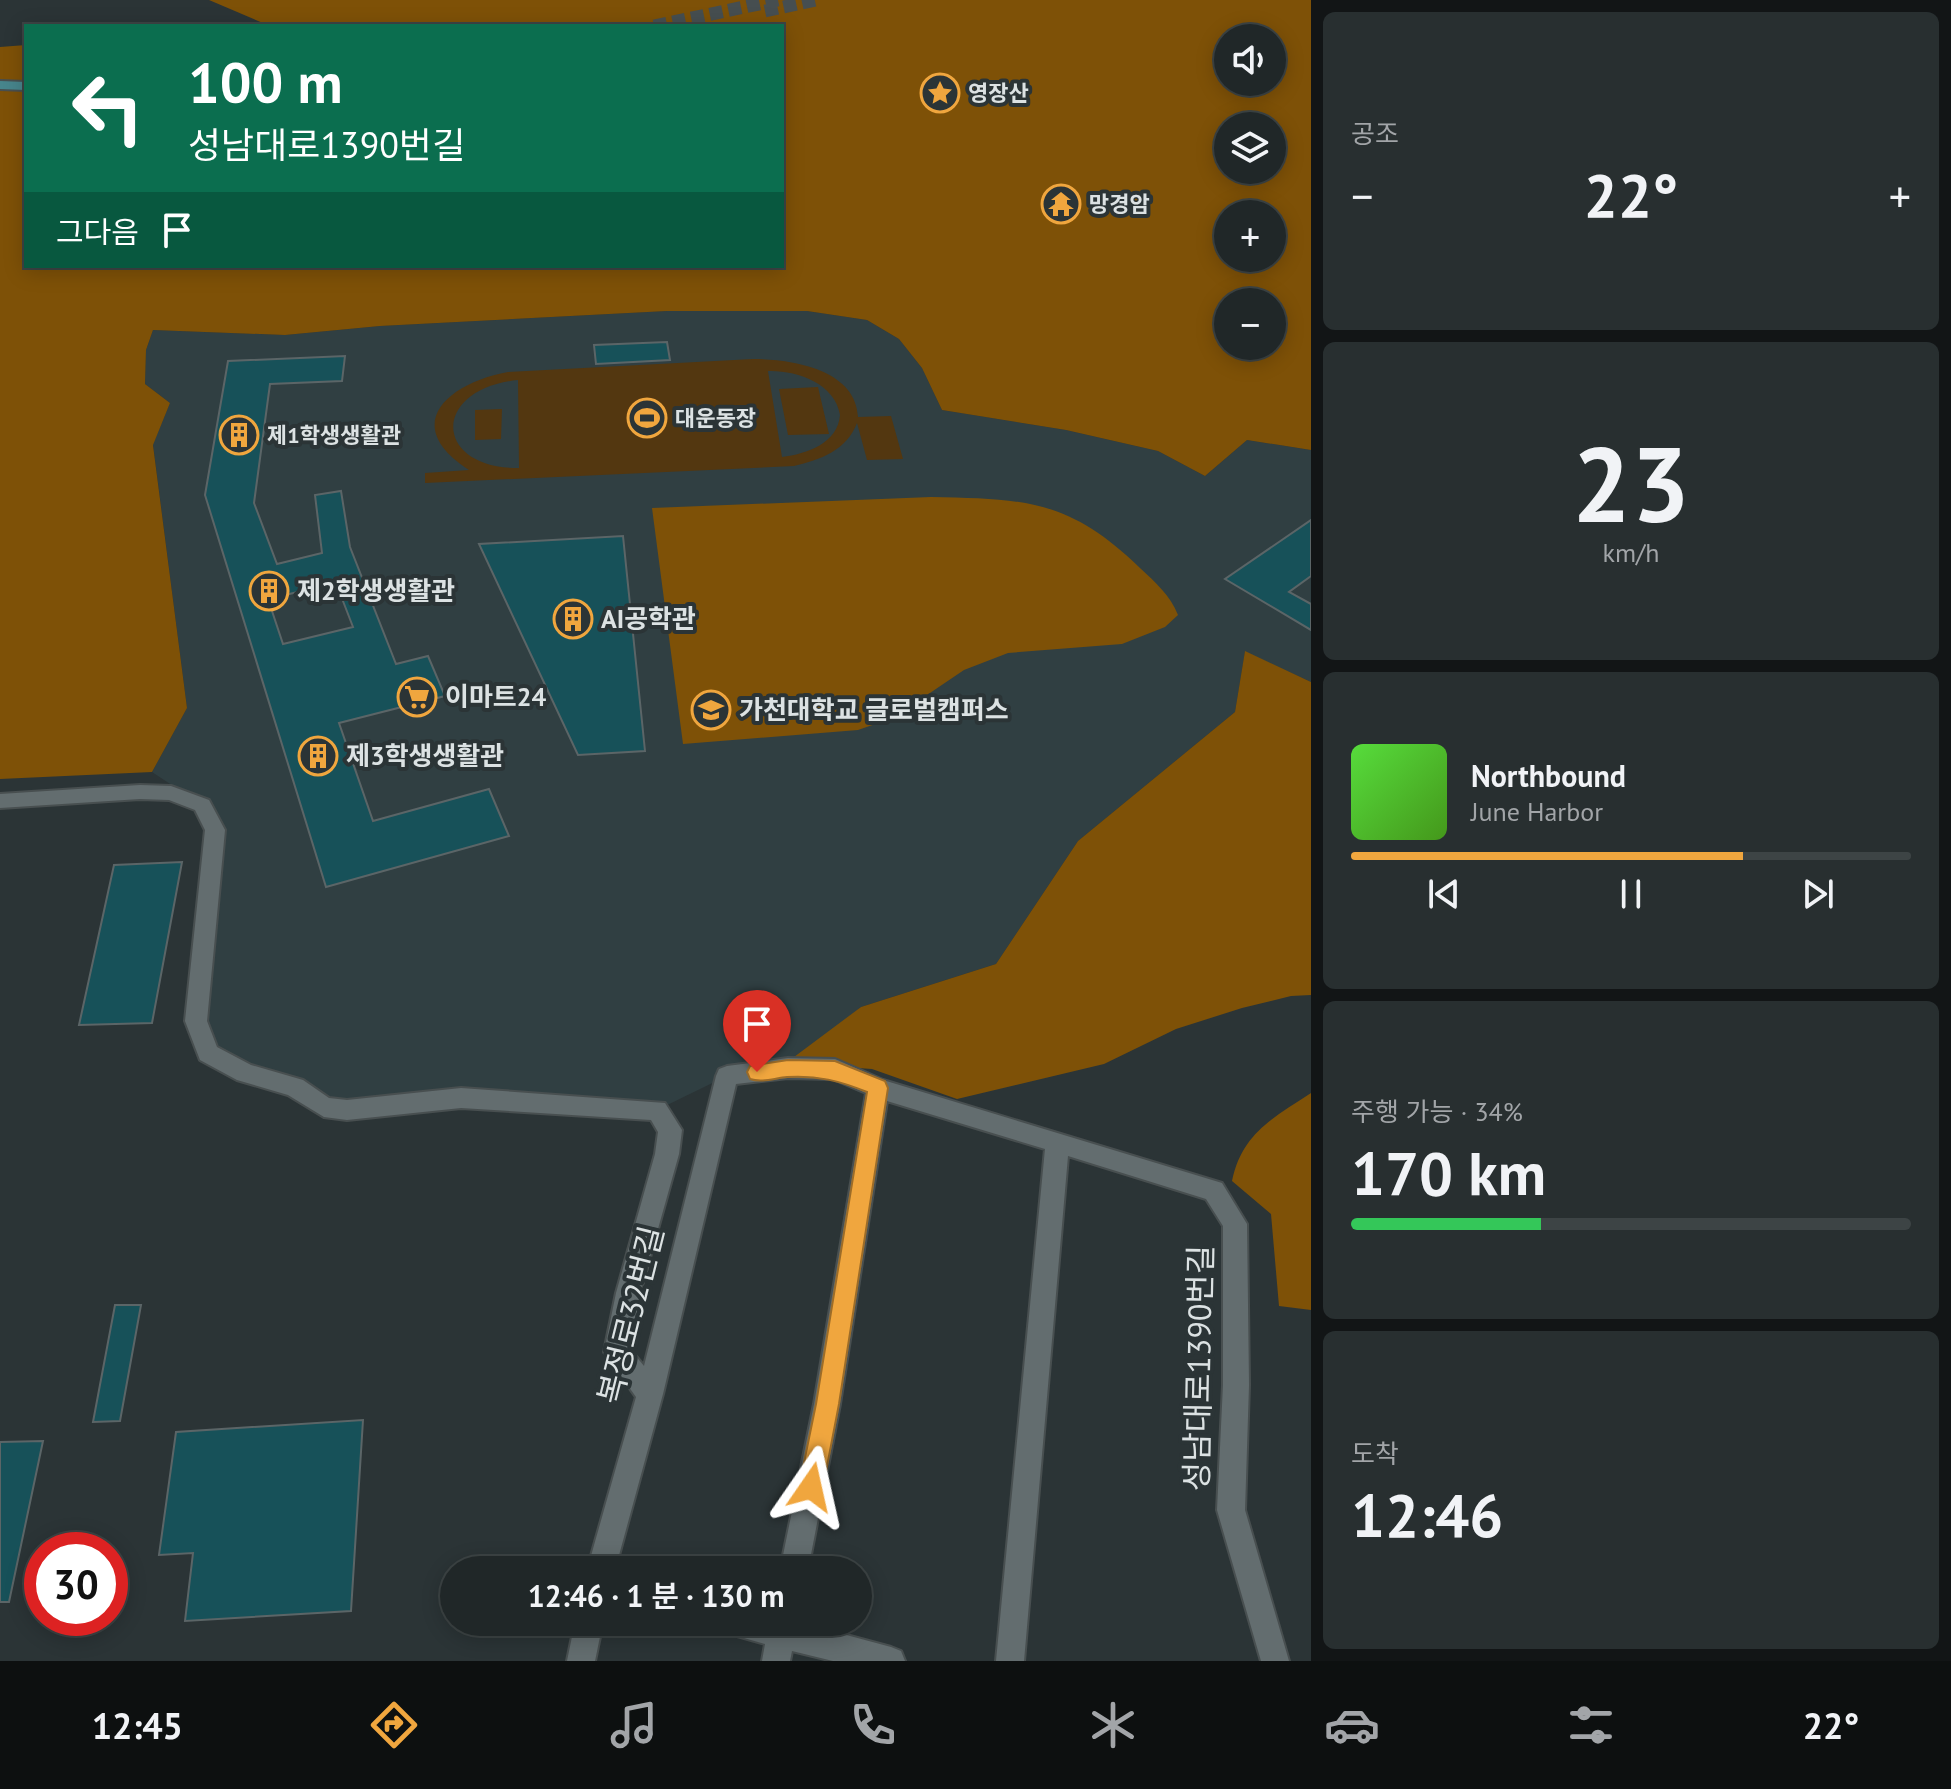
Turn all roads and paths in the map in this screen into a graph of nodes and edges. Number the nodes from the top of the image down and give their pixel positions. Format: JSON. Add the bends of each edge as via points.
{"nodes":[{"id":1,"x":0,"y":77,"type":"edge"},
{"id":2,"x":24,"y":77,"type":"edge"},
{"id":3,"x":0,"y":85,"type":"edge"},
{"id":4,"x":24,"y":86,"type":"edge"},
{"id":5,"x":0,"y":801,"type":"edge"},
{"id":6,"x":727,"y":1076,"type":"joint"},
{"id":7,"x":878,"y":1088,"type":"junction"},
{"id":8,"x":1057,"y":1145,"type":"junction"},
{"id":9,"x":650,"y":1394,"type":"junction"},
{"id":10,"x":605,"y":1556,"type":"edge"},
{"id":11,"x":797,"y":1556,"type":"edge"},
{"id":12,"x":586,"y":1636,"type":"edge"},
{"id":13,"x":780,"y":1639,"type":"edge"},
{"id":14,"x":581,"y":1661,"type":"edge"},
{"id":15,"x":891,"y":1661,"type":"edge"},
{"id":16,"x":1010,"y":1661,"type":"edge"},
{"id":17,"x":1275,"y":1661,"type":"edge"}],
"edges":[{"from":1,"to":2,"type":"main road"},
{"from":3,"to":4,"type":"main road"},
{"from":5,"to":9,"type":"street","via":[[140,792],[171,793],[202,805],[215,830],[196,1021],[208,1053],[245,1073],[295,1087],[324,1107],[347,1110],[461,1098],[657,1110],[670,1130],[667,1154],[617,1352]]},
{"from":6,"to":7,"type":"street","name":"성남대로1390번길","via":[[788,1068],[835,1069]]},
{"from":6,"to":9,"type":"street","name":"복정로32번길"},
{"from":7,"to":8,"type":"street","name":"성남대로1390번길"},
{"from":7,"to":11,"type":"street"},
{"from":8,"to":16,"type":"street"},
{"from":8,"to":17,"type":"street","name":"성남대로1390번길","via":[[1214,1191],[1235,1224],[1231,1510]]},
{"from":9,"to":10,"type":"street","name":"복정로32번길"},
{"from":12,"to":14,"type":"street"},
{"from":13,"to":15,"type":"street"}]}
